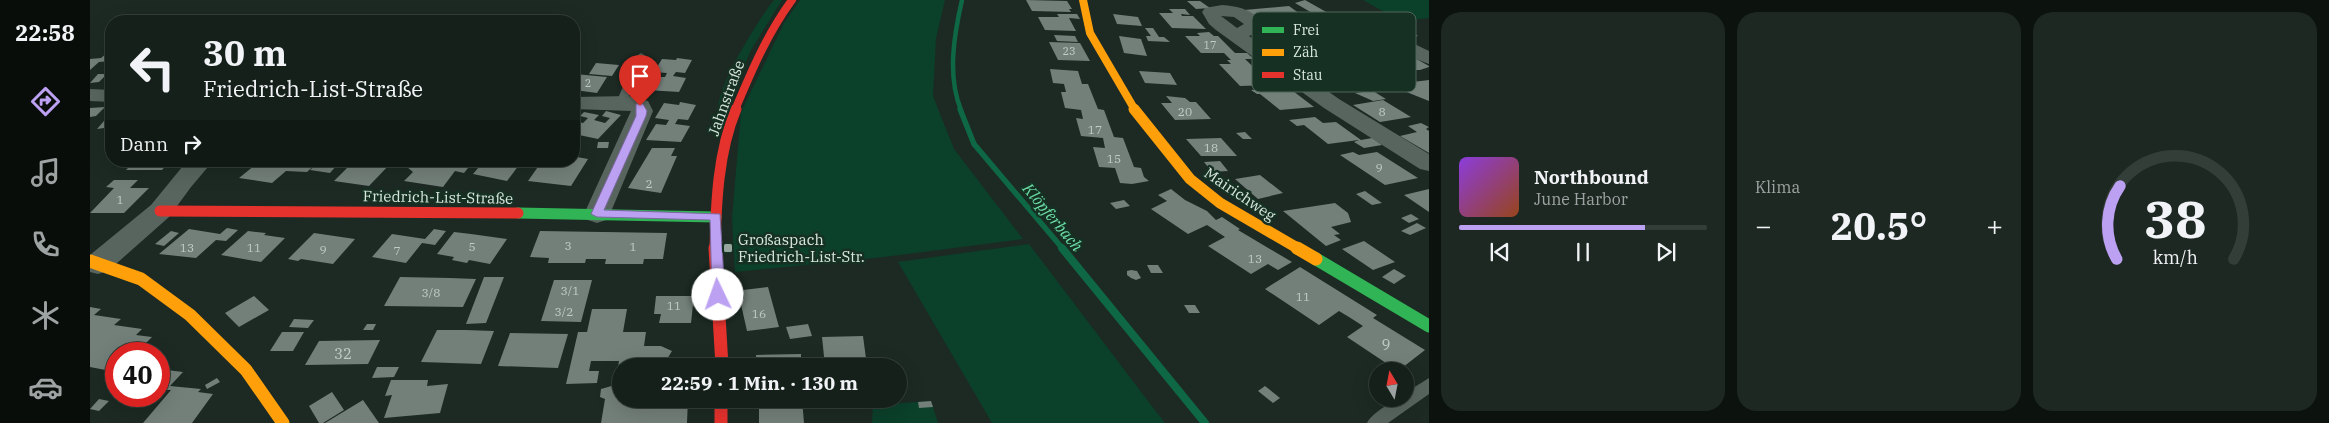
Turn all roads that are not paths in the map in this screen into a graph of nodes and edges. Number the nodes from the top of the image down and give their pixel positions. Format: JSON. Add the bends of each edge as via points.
{"nodes":[{"id":1,"x":792,"y":0,"type":"edge"},
{"id":2,"x":1083,"y":0,"type":"edge"},
{"id":3,"x":1236,"y":36,"type":"dead end"},
{"id":4,"x":1252,"y":49,"type":"edge"},
{"id":5,"x":1416,"y":53,"type":"edge"},
{"id":6,"x":641,"y":56,"type":"dead end"},
{"id":7,"x":1429,"y":58,"type":"edge"},
{"id":8,"x":1313,"y":92,"type":"edge"},
{"id":9,"x":90,"y":95,"type":"edge"},
{"id":10,"x":105,"y":96,"type":"edge"},
{"id":11,"x":580,"y":103,"type":"edge"},
{"id":12,"x":625,"y":103,"type":"junction"},
{"id":13,"x":1429,"y":164,"type":"edge"},
{"id":14,"x":195,"y":167,"type":"edge"},
{"id":15,"x":160,"y":211,"type":"junction"},
{"id":16,"x":597,"y":214,"type":"junction"},
{"id":17,"x":716,"y":217,"type":"junction"},
{"id":18,"x":94,"y":263,"type":"edge"},
{"id":19,"x":1429,"y":326,"type":"edge"},
{"id":20,"x":722,"y":358,"type":"edge"},
{"id":21,"x":1429,"y":386,"type":"edge"},
{"id":22,"x":721,"y":408,"type":"edge"},
{"id":23,"x":283,"y":423,"type":"edge"},
{"id":24,"x":721,"y":423,"type":"edge"},
{"id":25,"x":1375,"y":423,"type":"edge"}],
"edges":[{"from":1,"to":17,"type":"street","name":"Jahnstraße","via":[[777,20],[753,66],[726,133]]},
{"from":2,"to":19,"type":"street","name":"Mairichweg","via":[[1090,33],[1132,107],[1190,179],[1220,203]]},
{"from":3,"to":4,"type":"street"},
{"from":5,"to":7,"type":"street"},
{"from":6,"to":12,"type":"lane"},
{"from":8,"to":13,"type":"street"},
{"from":9,"to":10,"type":"street"},
{"from":11,"to":12,"type":"street"},
{"from":12,"to":16,"type":"street","via":[[640,106],[641,116]]},
{"from":14,"to":15,"type":"street"},
{"from":15,"to":16,"type":"street","name":"Friedrich-List-Straße"},
{"from":15,"to":18,"type":"street"},
{"from":16,"to":17,"type":"street","name":"Friedrich-List-Straße"},
{"from":17,"to":20,"type":"street","name":"Jahnstraße"},
{"from":18,"to":23,"type":"street","via":[[141,279],[190,315],[246,370]]},
{"from":21,"to":25,"type":"lane"},
{"from":22,"to":24,"type":"street"}]}
